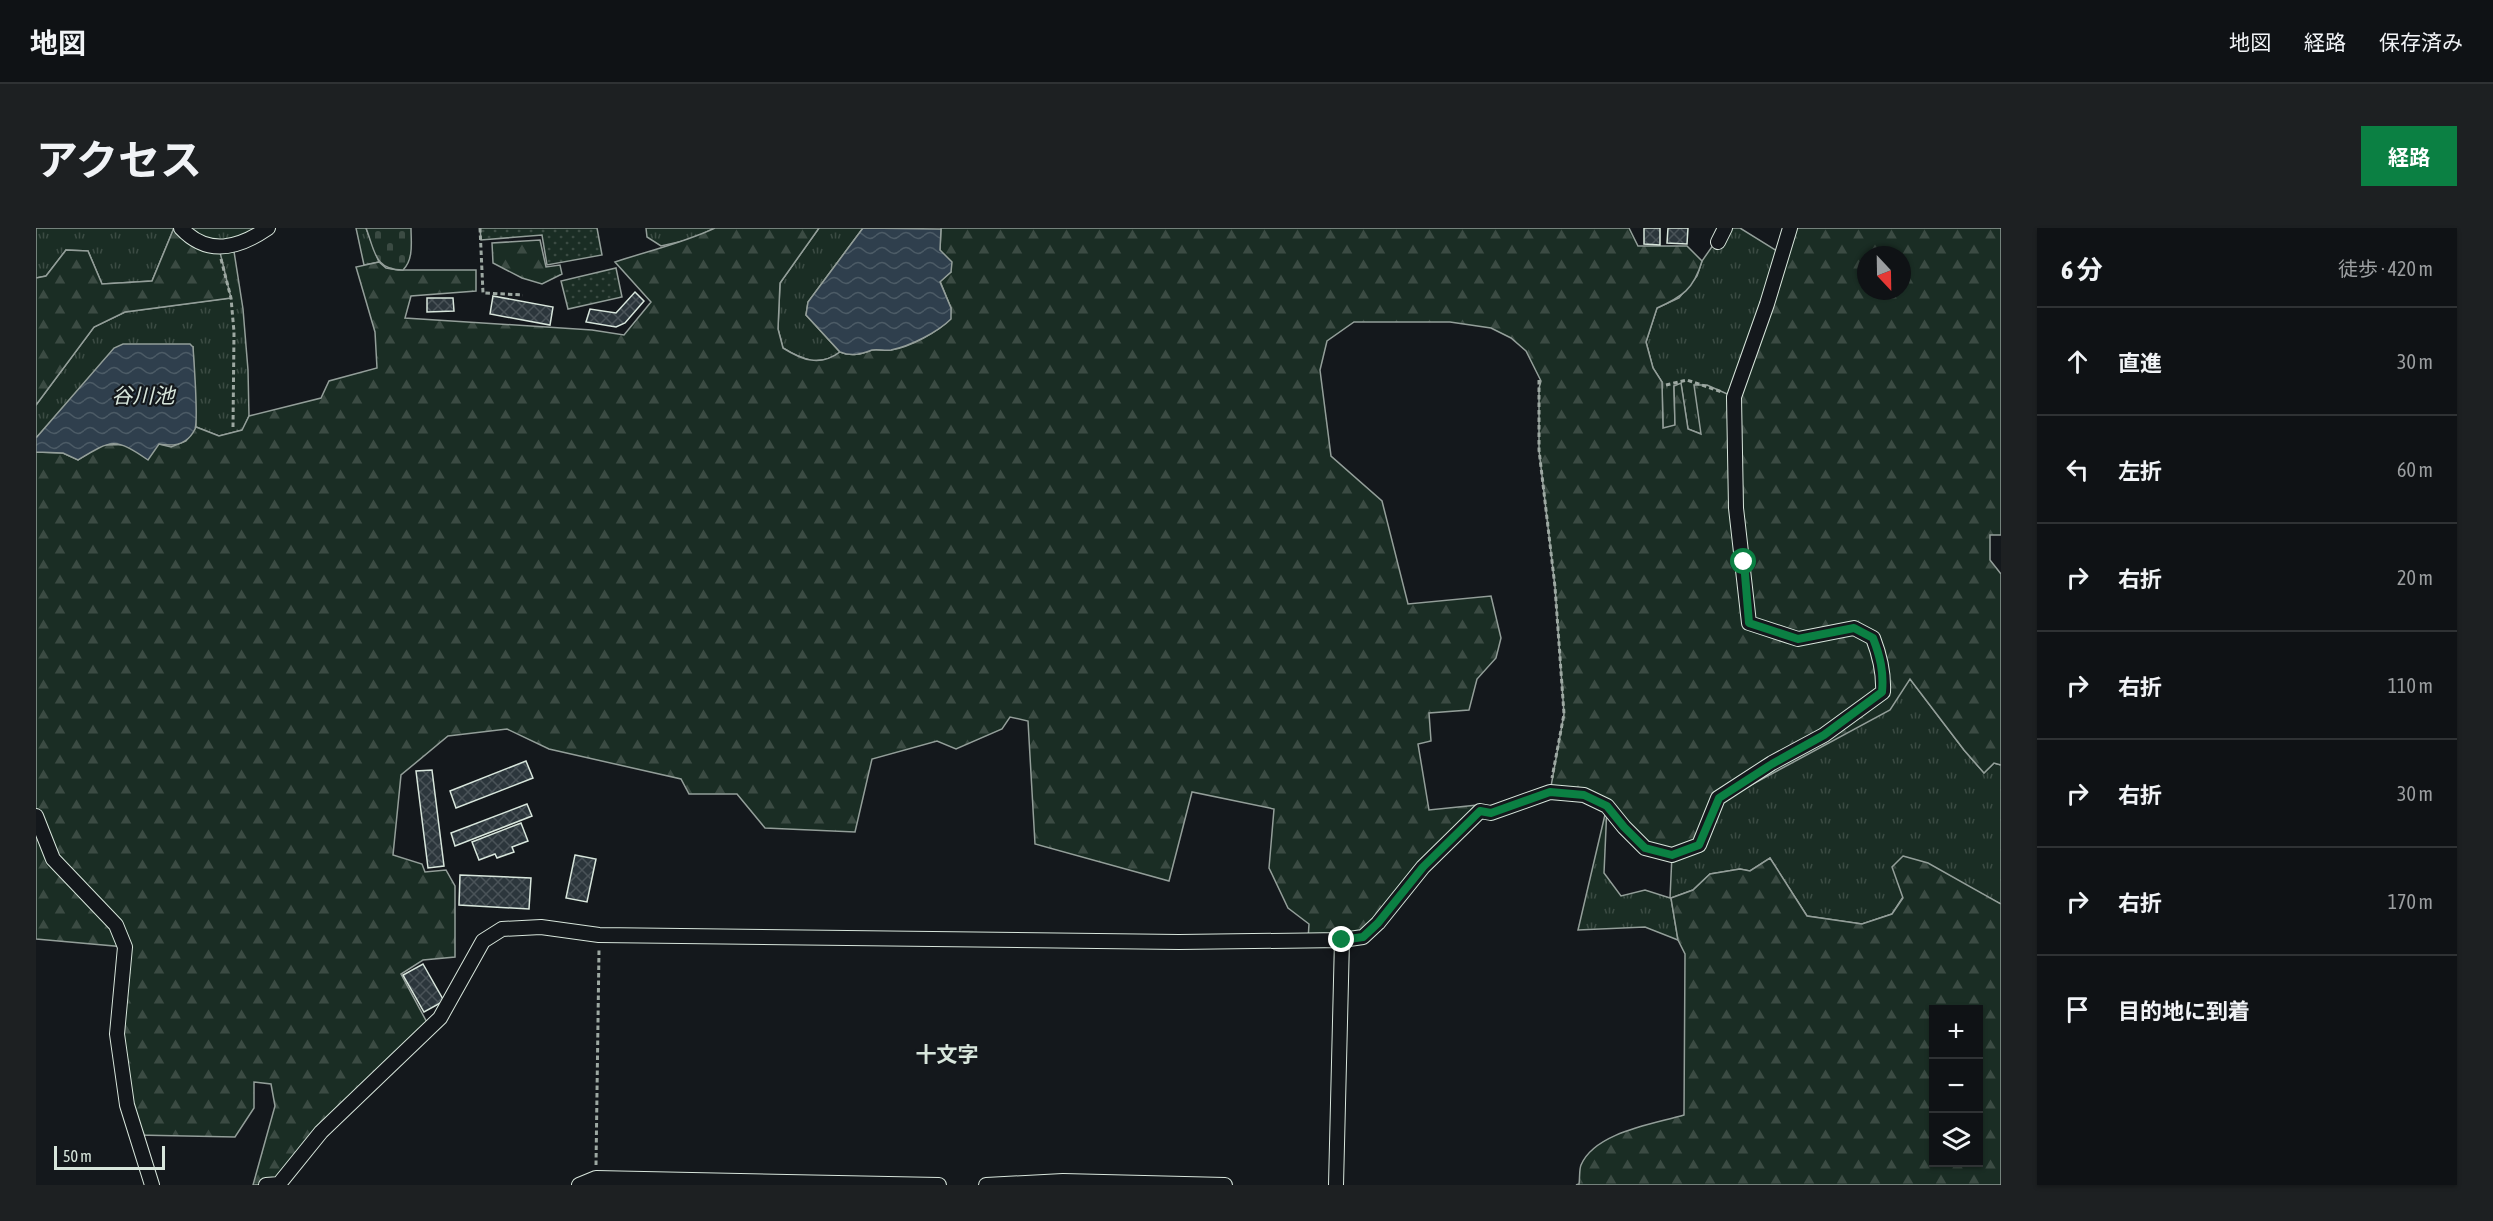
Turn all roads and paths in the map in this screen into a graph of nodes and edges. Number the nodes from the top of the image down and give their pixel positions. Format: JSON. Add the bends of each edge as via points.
{"nodes":[{"id":1,"x":181,"y":228,"type":"edge"},
{"id":2,"x":268,"y":228,"type":"edge"},
{"id":3,"x":480,"y":228,"type":"edge"},
{"id":4,"x":1725,"y":228,"type":"edge"},
{"id":5,"x":1790,"y":228,"type":"edge"},
{"id":6,"x":1718,"y":242,"type":"dead end"},
{"id":7,"x":219,"y":248,"type":"junction"},
{"id":8,"x":523,"y":295,"type":"dead end"},
{"id":9,"x":1539,"y":380,"type":"dead end"},
{"id":10,"x":1666,"y":385,"type":"dead end"},
{"id":11,"x":1734,"y":397,"type":"junction"},
{"id":12,"x":233,"y":427,"type":"dead end"},
{"id":13,"x":1550,"y":792,"type":"junction"},
{"id":14,"x":36,"y":816,"type":"edge"},
{"id":15,"x":599,"y":935,"type":"junction"},
{"id":16,"x":1342,"y":940,"type":"junction"},
{"id":17,"x":596,"y":1178,"type":"junction"},
{"id":18,"x":152,"y":1185,"type":"edge"},
{"id":19,"x":266,"y":1185,"type":"edge"},
{"id":20,"x":579,"y":1185,"type":"edge"},
{"id":21,"x":939,"y":1185,"type":"edge"},
{"id":22,"x":986,"y":1185,"type":"edge"},
{"id":23,"x":1225,"y":1185,"type":"edge"},
{"id":24,"x":1336,"y":1185,"type":"edge"}],
"edges":[{"from":1,"to":7,"type":"street","via":[[193,241]]},
{"from":2,"to":7,"type":"street","via":[[251,240]]},
{"from":3,"to":8,"type":"path","via":[[483,293]]},
{"from":4,"to":6,"type":"street"},
{"from":5,"to":11,"type":"street"},
{"from":7,"to":12,"type":"path","via":[[231,298],[234,332]]},
{"from":9,"to":13,"type":"path","via":[[1539,450],[1555,587],[1564,714]]},
{"from":10,"to":11,"type":"path","via":[[1687,380]]},
{"from":11,"to":13,"type":"street","via":[[1736,508],[1749,623],[1798,639],[1854,628],[1873,638],[1882,667],[1882,692],[1824,735],[1719,798],[1699,845],[1672,855],[1645,848],[1607,806],[1592,798]]},
{"from":13,"to":16,"type":"street","via":[[1491,813],[1480,811],[1423,867],[1378,923],[1363,937]]},
{"from":14,"to":18,"type":"street","via":[[53,859],[116,925],[125,947],[117,1034],[127,1105]]},
{"from":15,"to":16,"type":"street","via":[[1179,942]]},
{"from":15,"to":17,"type":"path"},
{"from":15,"to":19,"type":"street","via":[[541,927],[502,929],[483,941],[440,1018],[321,1132],[279,1184]]},
{"from":16,"to":24,"type":"street"},
{"from":17,"to":20,"type":"street"},
{"from":17,"to":21,"type":"street"},
{"from":22,"to":23,"type":"street","via":[[1063,1181]]}]}
